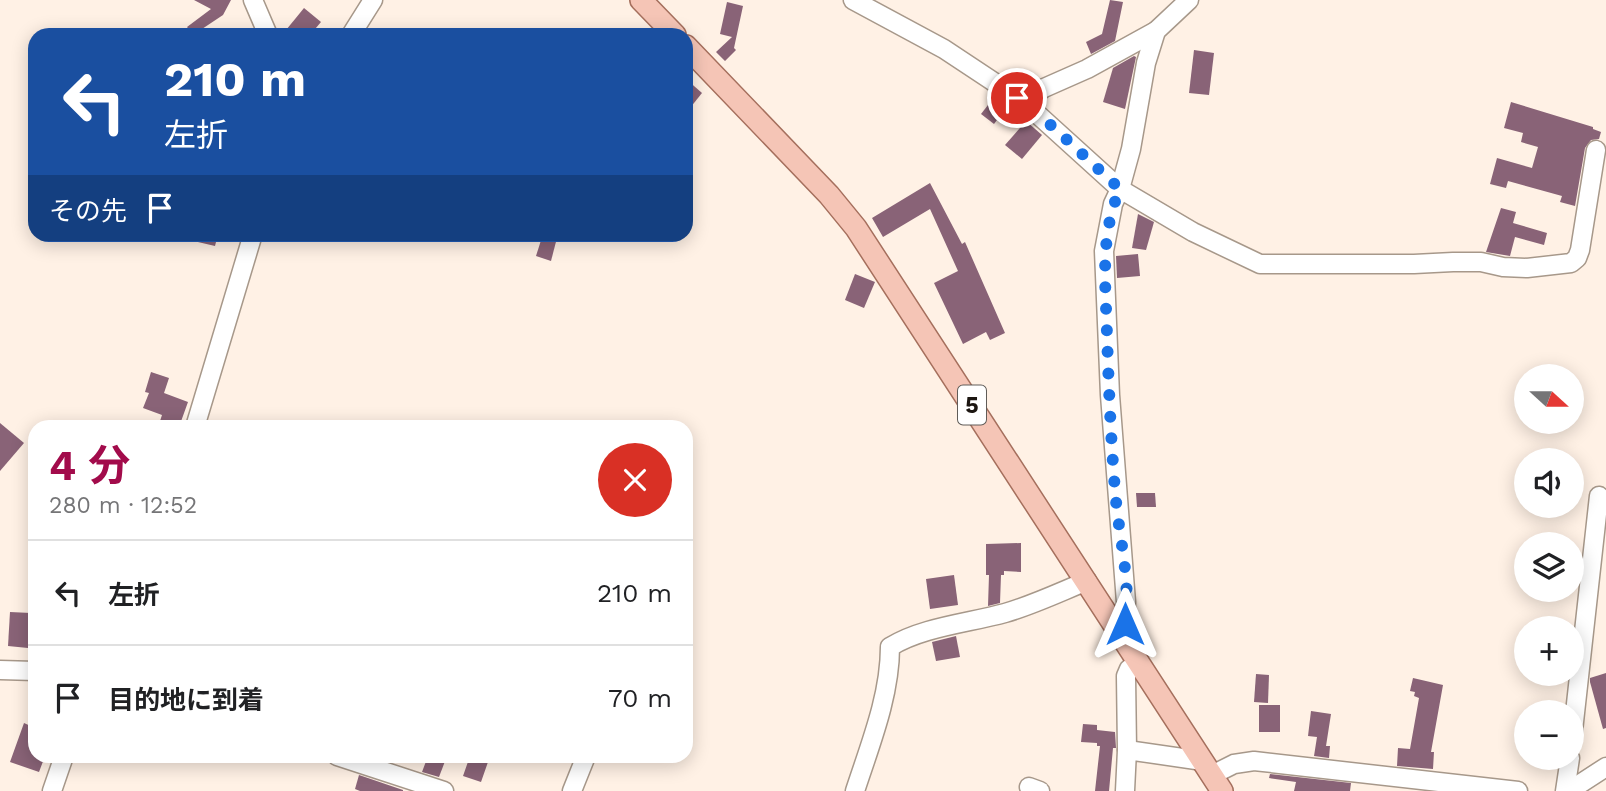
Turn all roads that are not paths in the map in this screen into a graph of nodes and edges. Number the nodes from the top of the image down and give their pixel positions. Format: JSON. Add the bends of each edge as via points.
{"nodes":[{"id":1,"x":253,"y":0,"type":"edge"},
{"id":2,"x":373,"y":0,"type":"edge"},
{"id":3,"x":642,"y":0,"type":"edge"},
{"id":4,"x":853,"y":0,"type":"edge"},
{"id":5,"x":1189,"y":0,"type":"edge"},
{"id":6,"x":265,"y":28,"type":"edge"},
{"id":7,"x":355,"y":28,"type":"edge"},
{"id":8,"x":668,"y":28,"type":"edge"},
{"id":9,"x":1156,"y":31,"type":"junction"},
{"id":10,"x":693,"y":53,"type":"edge"},
{"id":11,"x":1024,"y":102,"type":"junction"},
{"id":12,"x":1596,"y":150,"type":"dead end"},
{"id":13,"x":1120,"y":189,"type":"junction"},
{"id":14,"x":251,"y":242,"type":"edge"},
{"id":15,"x":197,"y":420,"type":"edge"},
{"id":16,"x":1600,"y":496,"type":"dead end"},
{"id":17,"x":1087,"y":581,"type":"junction"},
{"id":18,"x":1120,"y":631,"type":"junction"},
{"id":19,"x":1139,"y":661,"type":"junction"},
{"id":20,"x":0,"y":670,"type":"edge"},
{"id":21,"x":28,"y":671,"type":"edge"},
{"id":22,"x":1577,"y":700,"type":"edge"},
{"id":23,"x":1127,"y":750,"type":"junction"},
{"id":24,"x":62,"y":763,"type":"edge"},
{"id":25,"x":358,"y":763,"type":"edge"},
{"id":26,"x":583,"y":763,"type":"edge"},
{"id":27,"x":1606,"y":768,"type":"edge"},
{"id":28,"x":1569,"y":770,"type":"edge"},
{"id":29,"x":392,"y":774,"type":"edge"},
{"id":30,"x":1212,"y":776,"type":"edge"},
{"id":31,"x":52,"y":791,"type":"edge"},
{"id":32,"x":444,"y":791,"type":"edge"},
{"id":33,"x":572,"y":791,"type":"edge"},
{"id":34,"x":855,"y":791,"type":"edge"},
{"id":35,"x":1125,"y":791,"type":"edge"},
{"id":36,"x":1518,"y":791,"type":"edge"},
{"id":37,"x":1567,"y":791,"type":"edge"}],
"edges":[{"from":1,"to":6,"type":"street"},
{"from":2,"to":7,"type":"street"},
{"from":3,"to":8,"type":"main road"},
{"from":4,"to":11,"type":"street","via":[[944,50]]},
{"from":5,"to":9,"type":"street"},
{"from":9,"to":11,"type":"street"},
{"from":9,"to":13,"type":"street"},
{"from":10,"to":17,"type":"main road","number":"5","via":[[856,228]]},
{"from":11,"to":13,"type":"street"},
{"from":12,"to":13,"type":"street","via":[[1577,258],[1546,267],[1482,262],[1260,264]]},
{"from":13,"to":18,"type":"street","via":[[1104,251],[1126,602]]},
{"from":14,"to":15,"type":"street"},
{"from":16,"to":22,"type":"street"},
{"from":17,"to":18,"type":"main road","number":"5"},
{"from":17,"to":34,"type":"street","via":[[1023,607],[951,625],[890,648],[876,727]]},
{"from":18,"to":19,"type":"main road","number":"5"},
{"from":19,"to":23,"type":"street","via":[[1126,676]]},
{"from":19,"to":30,"type":"main road","number":"5"},
{"from":20,"to":21,"type":"street"},
{"from":23,"to":30,"type":"street"},
{"from":23,"to":35,"type":"street"},
{"from":24,"to":31,"type":"street"},
{"from":25,"to":29,"type":"street"},
{"from":26,"to":33,"type":"street"},
{"from":27,"to":37,"type":"street"},
{"from":28,"to":37,"type":"street"},
{"from":29,"to":32,"type":"street"},
{"from":30,"to":36,"type":"street","via":[[1234,764],[1254,761]]}]}
